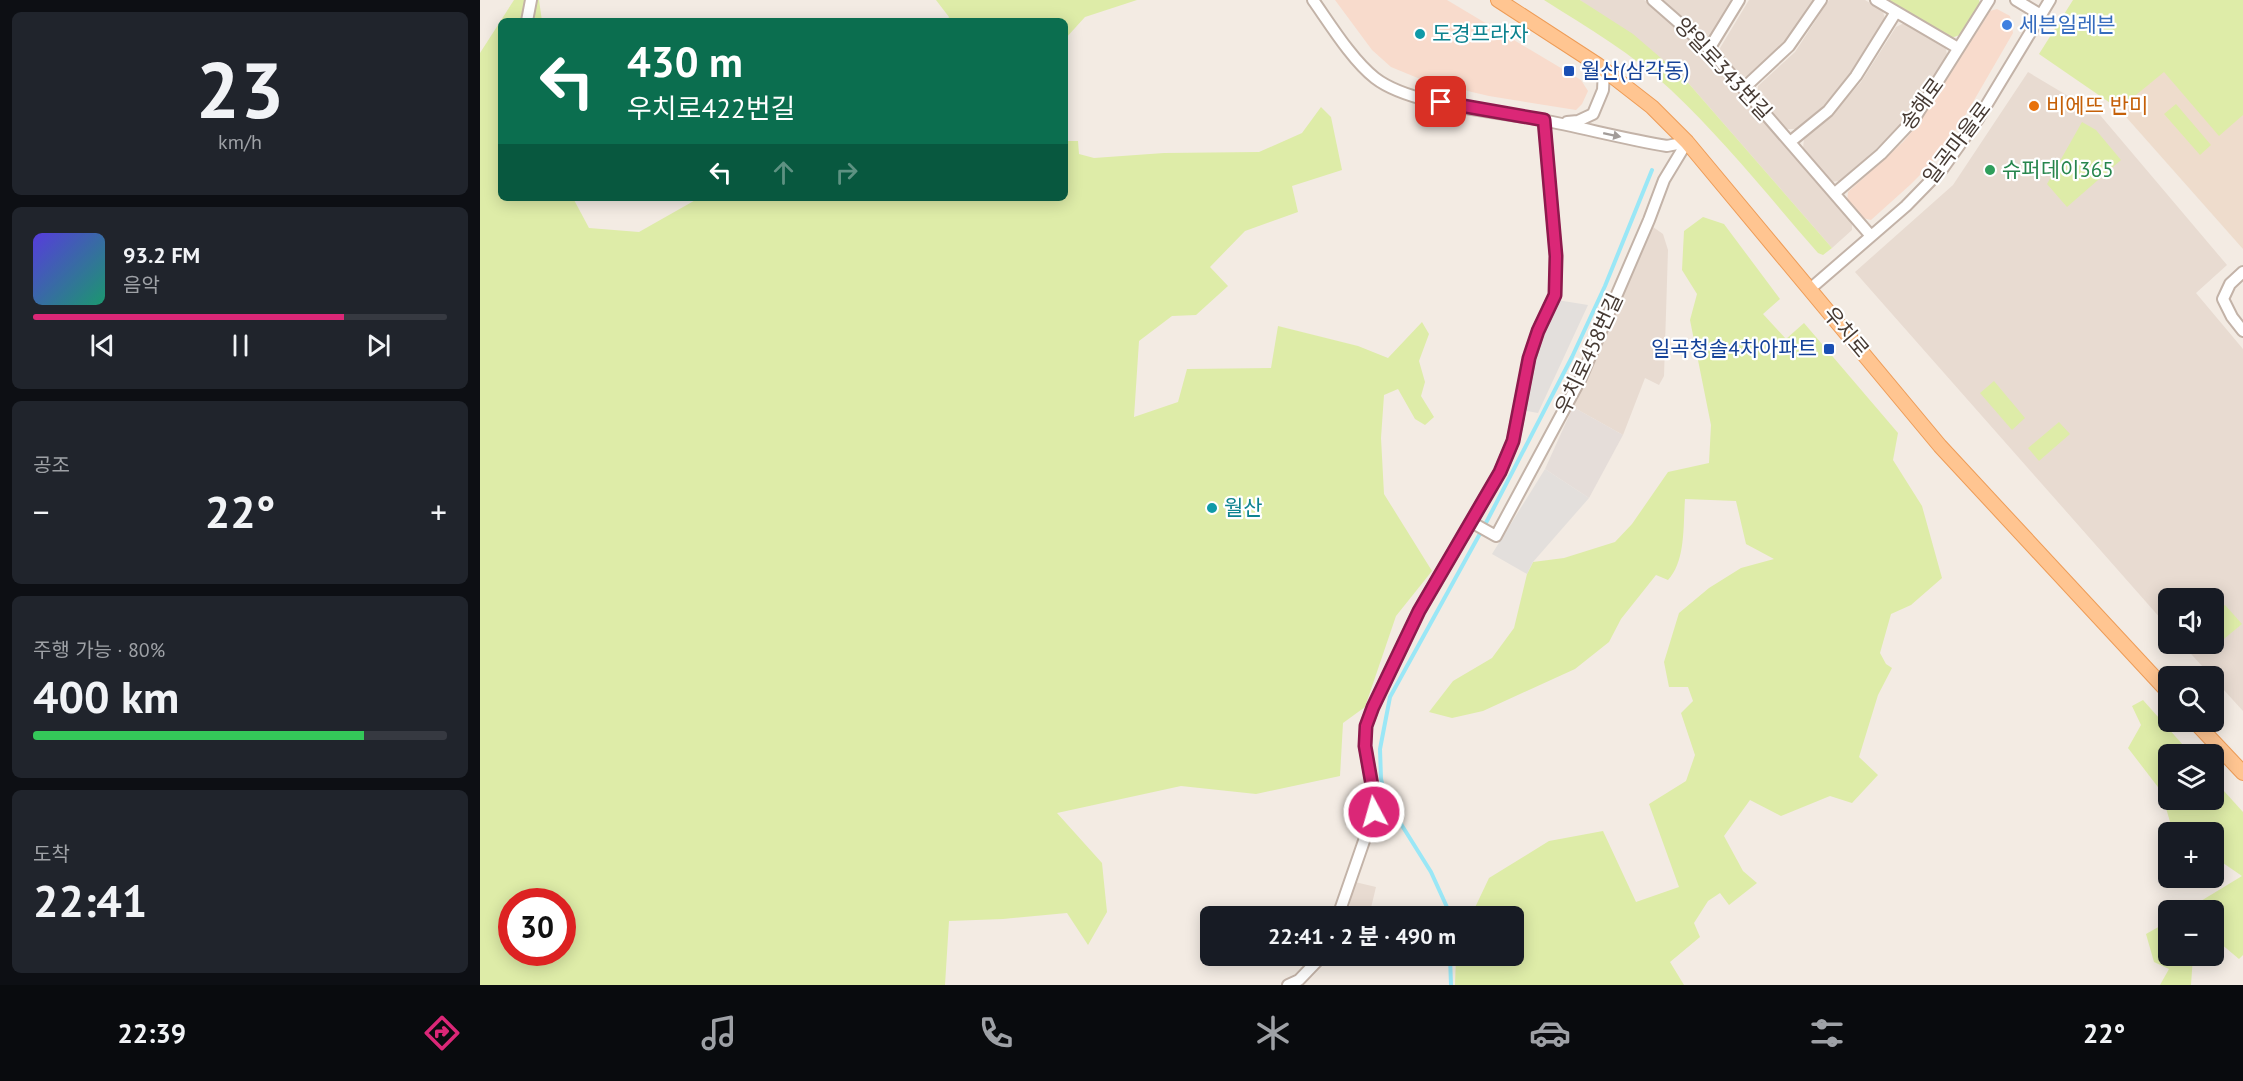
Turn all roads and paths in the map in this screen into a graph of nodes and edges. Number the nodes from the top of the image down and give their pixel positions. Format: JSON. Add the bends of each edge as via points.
{"nodes":[{"id":1,"x":531,"y":0,"type":"edge"},
{"id":2,"x":1313,"y":0,"type":"edge"},
{"id":3,"x":1499,"y":0,"type":"edge"},
{"id":4,"x":1653,"y":0,"type":"edge"},
{"id":5,"x":1739,"y":0,"type":"edge"},
{"id":6,"x":1821,"y":0,"type":"edge"},
{"id":7,"x":1876,"y":0,"type":"edge"},
{"id":8,"x":1989,"y":0,"type":"edge"},
{"id":9,"x":2016,"y":0,"type":"edge"},
{"id":10,"x":2050,"y":0,"type":"edge"},
{"id":11,"x":1896,"y":12,"type":"junction"},
{"id":12,"x":2041,"y":15,"type":"junction"},
{"id":13,"x":528,"y":18,"type":"edge"},
{"id":14,"x":1958,"y":48,"type":"junction"},
{"id":15,"x":1709,"y":49,"type":"junction"},
{"id":16,"x":1604,"y":69,"type":"junction"},
{"id":17,"x":1744,"y":88,"type":"junction"},
{"id":18,"x":1550,"y":122,"type":"junction"},
{"id":19,"x":1687,"y":142,"type":"junction"},
{"id":20,"x":1790,"y":142,"type":"junction"},
{"id":21,"x":1835,"y":193,"type":"junction"},
{"id":22,"x":1871,"y":236,"type":"junction"},
{"id":23,"x":2243,"y":272,"type":"edge"},
{"id":24,"x":1810,"y":289,"type":"junction"},
{"id":25,"x":2243,"y":331,"type":"edge"},
{"id":26,"x":1471,"y":522,"type":"junction"},
{"id":27,"x":2158,"y":681,"type":"edge"},
{"id":28,"x":2204,"y":732,"type":"edge"},
{"id":29,"x":2243,"y":773,"type":"edge"},
{"id":30,"x":1341,"y":906,"type":"edge"},
{"id":31,"x":1312,"y":966,"type":"edge"},
{"id":32,"x":1288,"y":985,"type":"edge"}],
"edges":[{"from":1,"to":13,"type":"street"},
{"from":2,"to":18,"type":"street","via":[[1344,45],[1370,73],[1395,89],[1418,98]]},
{"from":3,"to":16,"type":"main road","name":"우치로"},
{"from":4,"to":15,"type":"street","name":"양일로343번길"},
{"from":5,"to":15,"type":"street"},
{"from":6,"to":17,"type":"street","via":[[1789,46]]},
{"from":7,"to":11,"type":"street"},
{"from":8,"to":14,"type":"street","name":"송해로"},
{"from":9,"to":12,"type":"street"},
{"from":10,"to":12,"type":"street","name":"일곡마을로"},
{"from":11,"to":14,"type":"street"},
{"from":11,"to":20,"type":"street","via":[[1856,76],[1828,111]]},
{"from":12,"to":22,"type":"street","name":"일곡마을로","via":[[1978,120],[1944,168]]},
{"from":14,"to":21,"type":"street","name":"송해로","via":[[1914,119]]},
{"from":15,"to":17,"type":"street","name":"양일로343번길"},
{"from":16,"to":18,"type":"street","via":[[1603,90],[1593,114],[1578,121]]},
{"from":16,"to":19,"type":"main road","name":"우치로","via":[[1652,107]]},
{"from":17,"to":20,"type":"street","name":"양일로343번길"},
{"from":18,"to":19,"type":"street","one_way":true,"via":[[1667,146]]},
{"from":18,"to":26,"type":"street","via":[[1555,295],[1529,358],[1513,441]]},
{"from":19,"to":24,"type":"main road","name":"우치로"},
{"from":19,"to":26,"type":"street","name":"우치로458번길","via":[[1664,180],[1580,380],[1496,536]]},
{"from":20,"to":21,"type":"street","name":"양일로343번길"},
{"from":21,"to":22,"type":"street","name":"양일로343번길"},
{"from":22,"to":24,"type":"street","name":"일곡마을로"},
{"from":23,"to":25,"type":"street","via":[[2230,284],[2223,299]]},
{"from":24,"to":27,"type":"main road","name":"우치로","via":[[1940,446]]},
{"from":26,"to":30,"type":"street","via":[[1402,643],[1366,726],[1374,812]]},
{"from":28,"to":29,"type":"main road"},
{"from":31,"to":32,"type":"street"}]}
